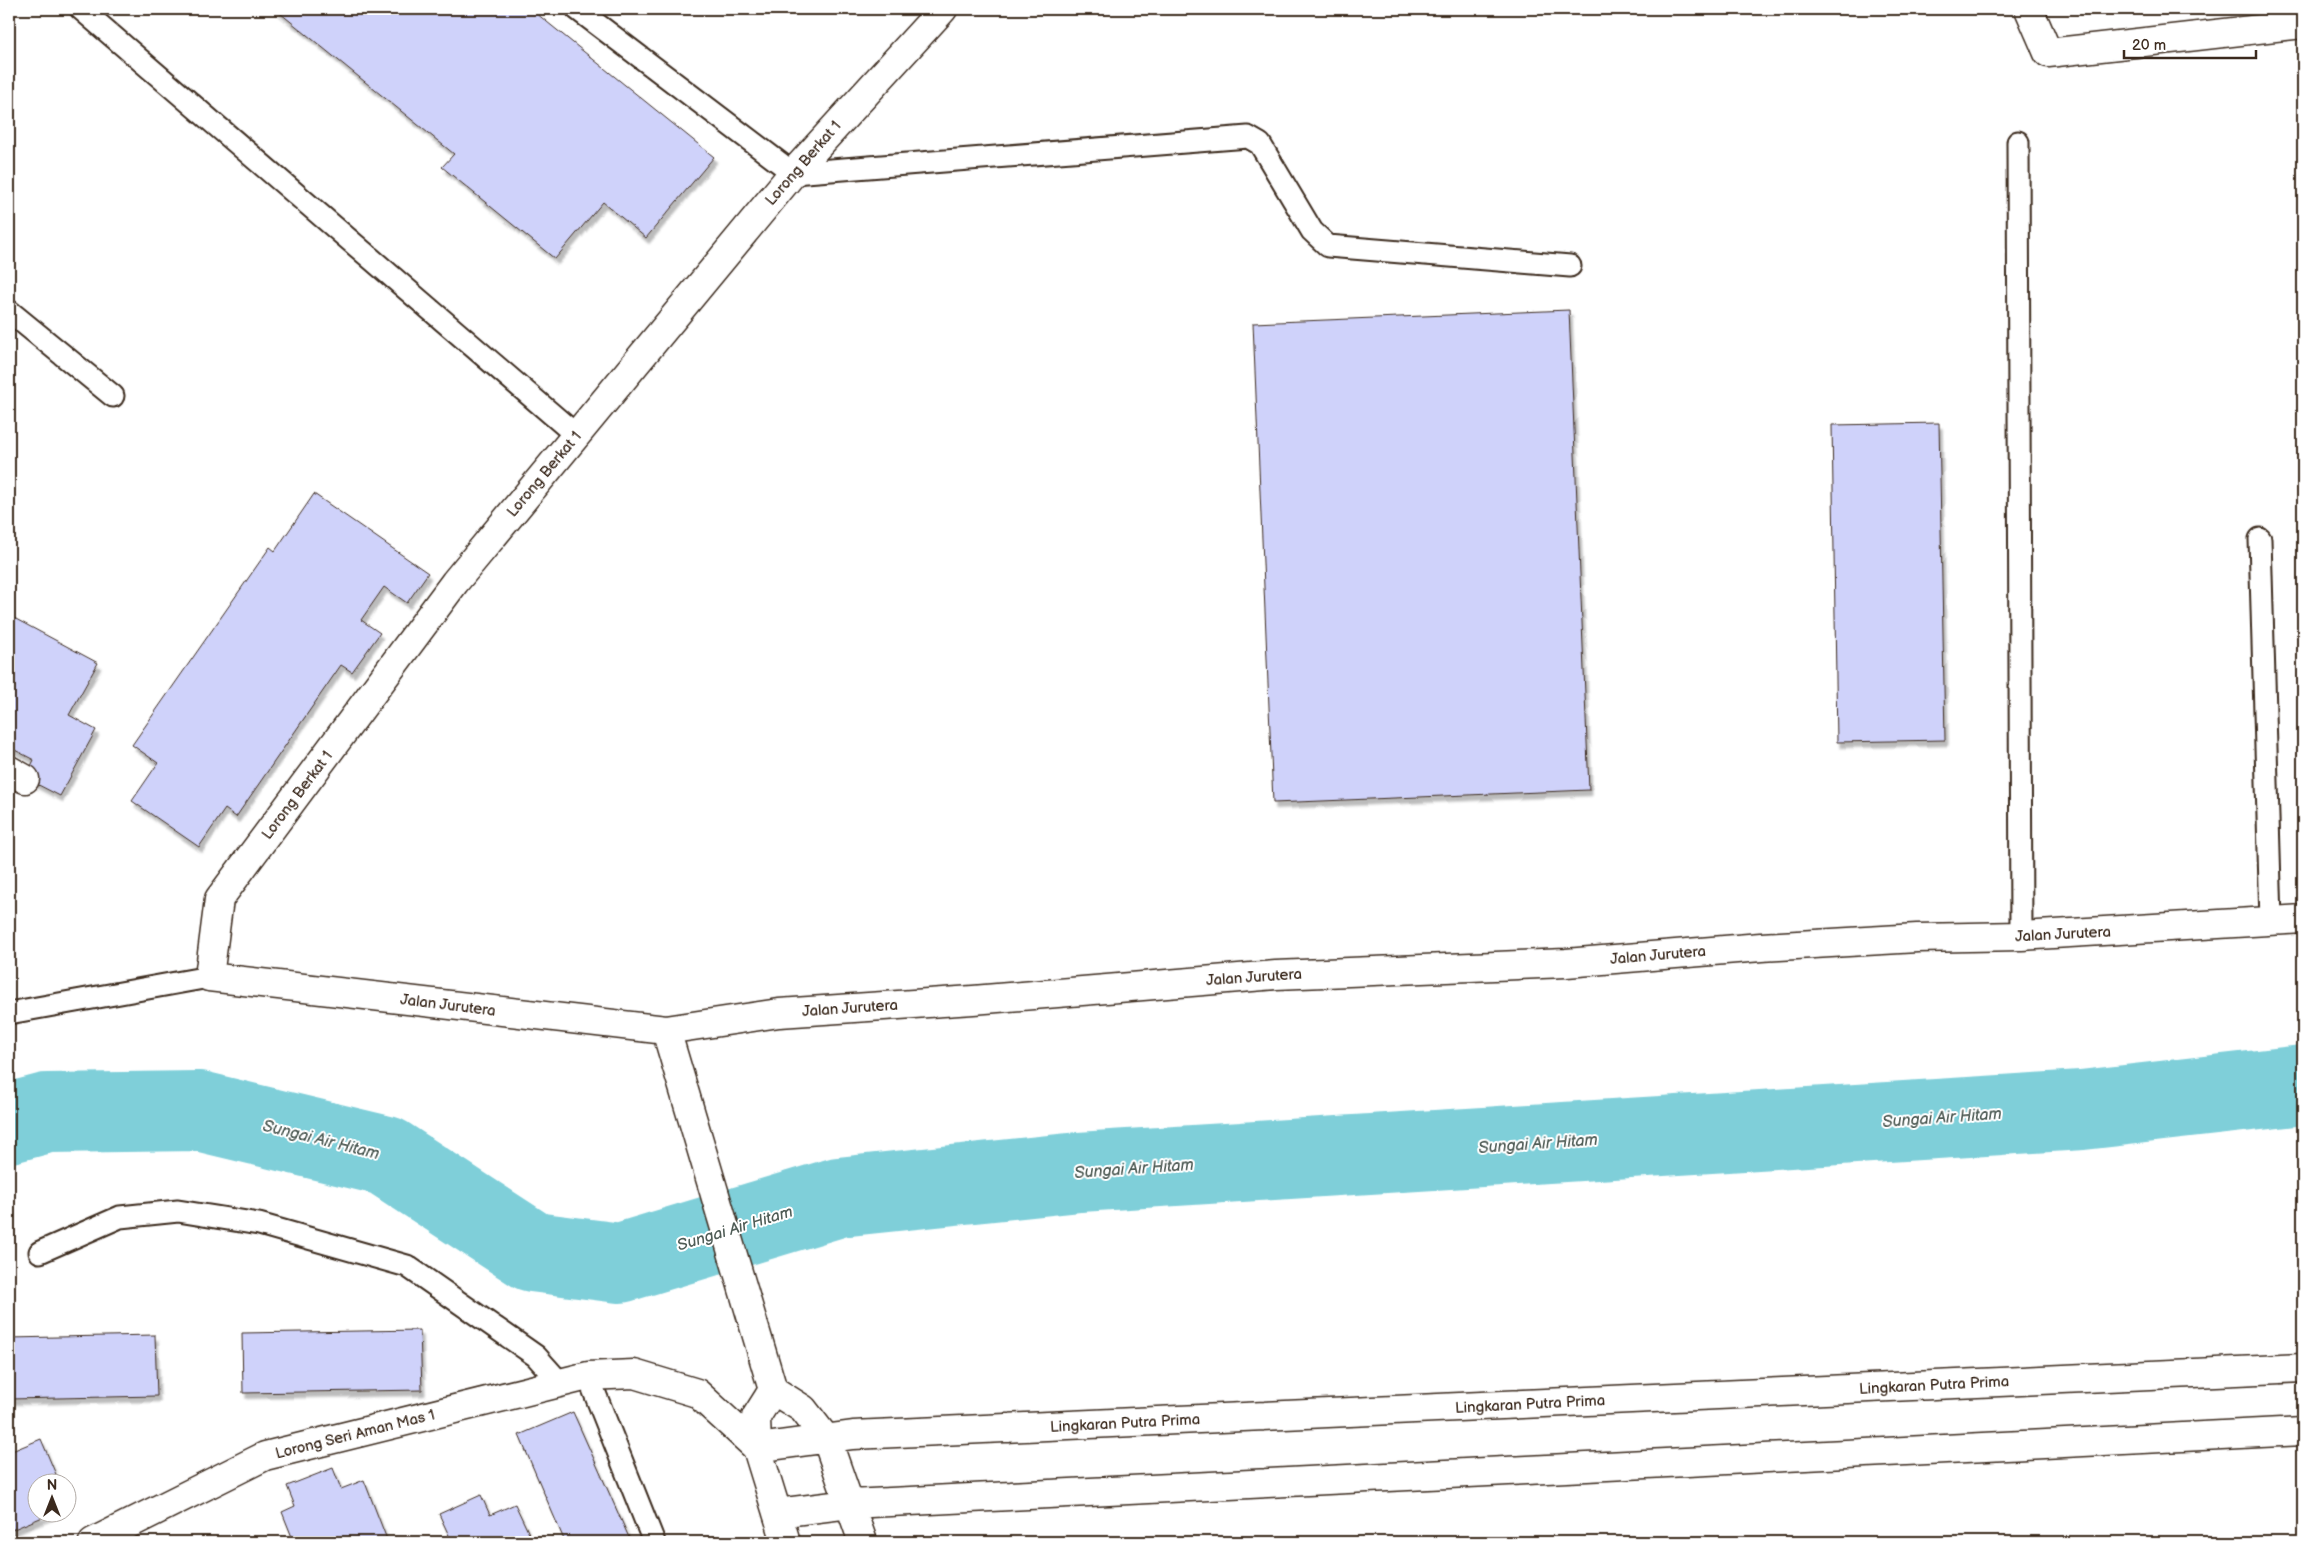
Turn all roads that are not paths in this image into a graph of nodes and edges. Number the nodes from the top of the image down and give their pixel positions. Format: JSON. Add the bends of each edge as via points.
{"nodes":[{"id":1,"x":81,"y":9,"type":"edge"},
{"id":2,"x":578,"y":9,"type":"edge"},
{"id":3,"x":943,"y":9,"type":"edge"},
{"id":4,"x":2029,"y":9,"type":"edge"},
{"id":5,"x":2303,"y":24,"type":"edge"},
{"id":6,"x":2018,"y":142,"type":"dead end"},
{"id":7,"x":793,"y":173,"type":"junction"},
{"id":8,"x":1570,"y":266,"type":"dead end"},
{"id":9,"x":9,"y":311,"type":"edge"},
{"id":10,"x":112,"y":396,"type":"dead end"},
{"id":11,"x":576,"y":435,"type":"junction"},
{"id":12,"x":2260,"y":539,"type":"dead end"},
{"id":13,"x":2303,"y":919,"type":"edge"},
{"id":14,"x":2271,"y":921,"type":"junction"},
{"id":15,"x":2021,"y":936,"type":"junction"},
{"id":16,"x":208,"y":977,"type":"junction"},
{"id":17,"x":9,"y":1013,"type":"edge"},
{"id":18,"x":666,"y":1030,"type":"junction"},
{"id":19,"x":40,"y":1252,"type":"dead end"},
{"id":20,"x":2303,"y":1368,"type":"edge"},
{"id":21,"x":588,"y":1376,"type":"junction"},
{"id":22,"x":562,"y":1384,"type":"junction"},
{"id":23,"x":773,"y":1390,"type":"junction"},
{"id":24,"x":2303,"y":1431,"type":"edge"},
{"id":25,"x":827,"y":1440,"type":"junction"},
{"id":26,"x":757,"y":1448,"type":"junction"},
{"id":27,"x":850,"y":1504,"type":"junction"},
{"id":28,"x":777,"y":1513,"type":"junction"},
{"id":29,"x":93,"y":1542,"type":"edge"},
{"id":30,"x":654,"y":1542,"type":"edge"},
{"id":31,"x":786,"y":1542,"type":"edge"},
{"id":32,"x":864,"y":1542,"type":"edge"}],
"edges":[{"from":1,"to":11,"type":"lane"},
{"from":2,"to":7,"type":"lane"},
{"from":3,"to":7,"type":"street","name":"Lorong Berkat 1"},
{"from":4,"to":5,"type":"street","via":[[2048,53]]},
{"from":6,"to":15,"type":"lane"},
{"from":7,"to":8,"type":"lane","via":[[1248,137],[1260,144],[1312,231],[1328,246]]},
{"from":7,"to":11,"type":"street","name":"Lorong Berkat 1"},
{"from":9,"to":10,"type":"lane"},
{"from":11,"to":16,"type":"street","name":"Lorong Berkat 1","via":[[455,582],[219,899]]},
{"from":12,"to":14,"type":"lane"},
{"from":13,"to":14,"type":"street","name":"Jalan Jurutera"},
{"from":14,"to":15,"type":"street","name":"Jalan Jurutera"},
{"from":15,"to":18,"type":"street","name":"Jalan Jurutera","via":[[1917,938],[1566,963],[1276,975],[779,1013]]},
{"from":16,"to":17,"type":"lane"},
{"from":16,"to":18,"type":"street","name":"Jalan Jurutera"},
{"from":18,"to":23,"type":"street"},
{"from":19,"to":22,"type":"lane","via":[[120,1217],[178,1211],[259,1224],[407,1266],[536,1356]]},
{"from":20,"to":25,"type":"street","name":"Lingkaran Putra Prima","via":[[853,1435]]},
{"from":21,"to":22,"type":"street","name":"Lorong Seri Aman Mas 1"},
{"from":21,"to":26,"type":"street","name":"Lorong Seri Aman Mas 1","via":[[634,1374],[697,1393]]},
{"from":21,"to":30,"type":"lane"},
{"from":22,"to":29,"type":"street","name":"Lorong Seri Aman Mas 1","via":[[265,1456]]},
{"from":23,"to":25,"type":"street","via":[[803,1409]]},
{"from":23,"to":26,"type":"street","via":[[756,1417]]},
{"from":24,"to":27,"type":"street"},
{"from":25,"to":26,"type":"street","name":"Lingkaran Putra Prima"},
{"from":25,"to":27,"type":"street"},
{"from":26,"to":28,"type":"street"},
{"from":27,"to":28,"type":"street"},
{"from":27,"to":32,"type":"street"},
{"from":28,"to":31,"type":"street"}]}
